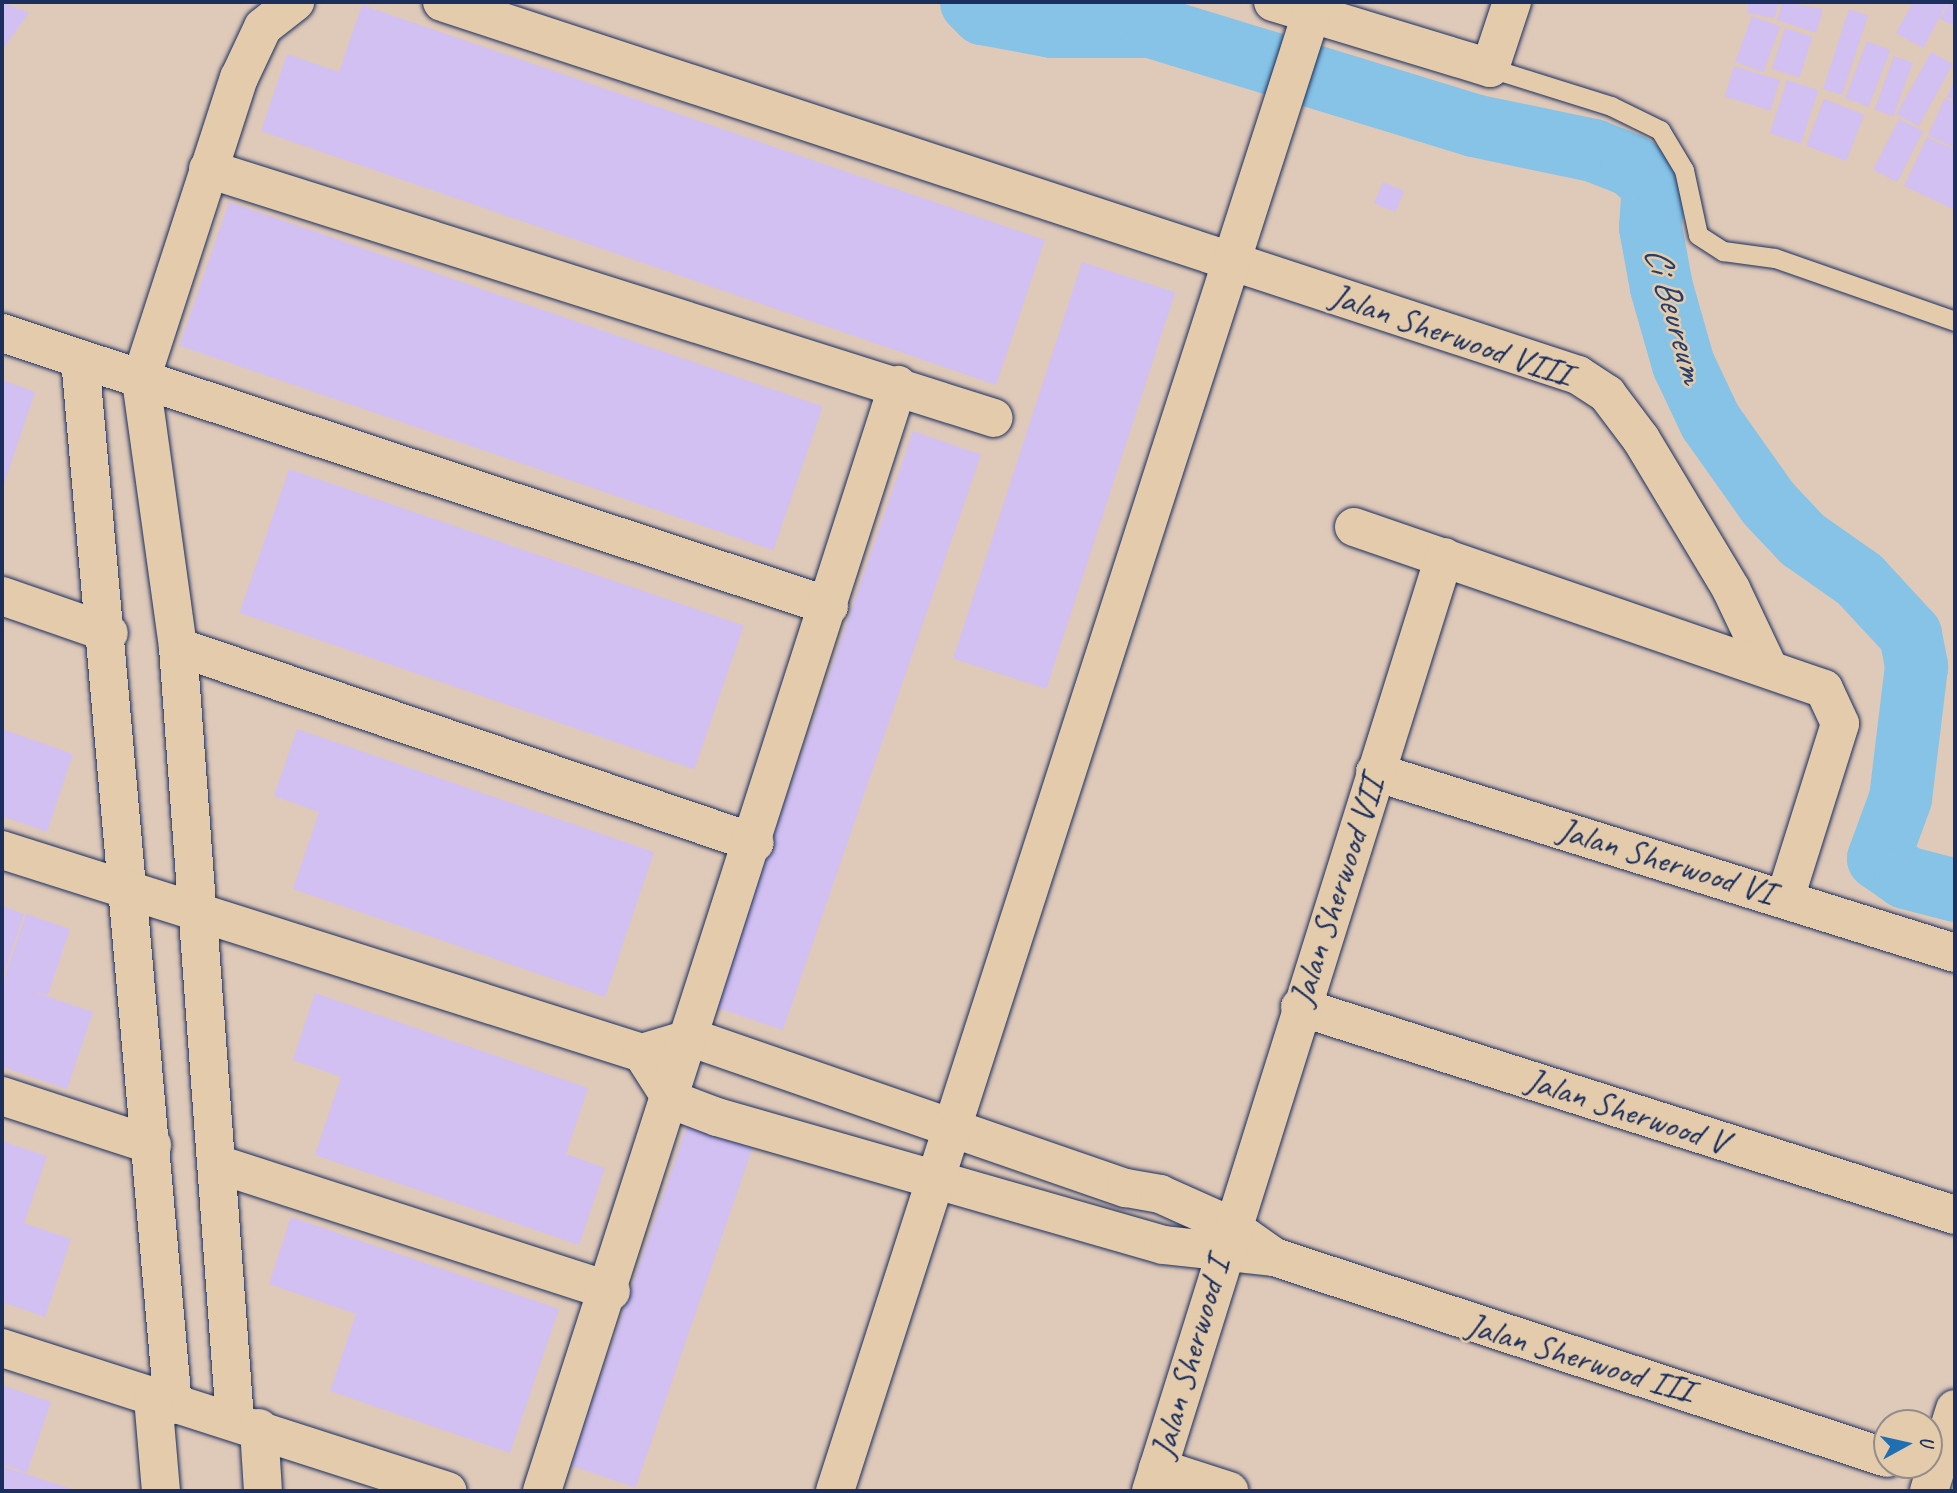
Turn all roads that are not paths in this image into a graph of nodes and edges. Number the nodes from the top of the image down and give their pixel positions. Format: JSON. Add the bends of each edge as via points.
{"nodes":[{"id":1,"x":295,"y":2,"type":"edge"},
{"id":2,"x":442,"y":2,"type":"edge"},
{"id":3,"x":1273,"y":2,"type":"edge"},
{"id":4,"x":1513,"y":2,"type":"edge"},
{"id":5,"x":1310,"y":20,"type":"edge"},
{"id":6,"x":1490,"y":68,"type":"junction"},
{"id":7,"x":208,"y":169,"type":"junction"},
{"id":8,"x":1229,"y":262,"type":"junction"},
{"id":9,"x":1955,"y":321,"type":"edge"},
{"id":10,"x":2,"y":333,"type":"edge"},
{"id":11,"x":80,"y":359,"type":"junction"},
{"id":12,"x":141,"y":379,"type":"junction"},
{"id":13,"x":898,"y":385,"type":"junction"},
{"id":14,"x":994,"y":418,"type":"dead end"},
{"id":15,"x":1354,"y":527,"type":"dead end"},
{"id":16,"x":1444,"y":557,"type":"junction"},
{"id":17,"x":2,"y":596,"type":"edge"},
{"id":18,"x":829,"y":606,"type":"junction"},
{"id":19,"x":109,"y":633,"type":"junction"},
{"id":20,"x":178,"y":647,"type":"junction"},
{"id":21,"x":1768,"y":667,"type":"junction"},
{"id":22,"x":1375,"y":772,"type":"junction"},
{"id":23,"x":755,"y":843,"type":"junction"},
{"id":24,"x":2,"y":850,"type":"edge"},
{"id":25,"x":131,"y":893,"type":"junction"},
{"id":26,"x":1786,"y":898,"type":"junction"},
{"id":27,"x":197,"y":911,"type":"junction"},
{"id":28,"x":1955,"y":953,"type":"edge"},
{"id":29,"x":1300,"y":1007,"type":"junction"},
{"id":30,"x":692,"y":1038,"type":"junction"},
{"id":31,"x":642,"y":1053,"type":"junction"},
{"id":32,"x":2,"y":1096,"type":"edge"},
{"id":33,"x":672,"y":1100,"type":"junction"},
{"id":34,"x":949,"y":1124,"type":"junction"},
{"id":35,"x":152,"y":1145,"type":"junction"},
{"id":36,"x":217,"y":1164,"type":"junction"},
{"id":37,"x":929,"y":1183,"type":"junction"},
{"id":38,"x":1955,"y":1215,"type":"edge"},
{"id":39,"x":1225,"y":1240,"type":"junction"},
{"id":40,"x":611,"y":1291,"type":"junction"},
{"id":41,"x":2,"y":1348,"type":"edge"},
{"id":42,"x":163,"y":1402,"type":"junction"},
{"id":43,"x":1955,"y":1409,"type":"edge"},
{"id":44,"x":247,"y":1424,"type":"junction"},
{"id":45,"x":1943,"y":1436,"type":"edge"},
{"id":46,"x":1873,"y":1453,"type":"edge"},
{"id":47,"x":1155,"y":1479,"type":"edge"},
{"id":48,"x":161,"y":1491,"type":"edge"},
{"id":49,"x":262,"y":1491,"type":"edge"},
{"id":50,"x":448,"y":1491,"type":"edge"},
{"id":51,"x":542,"y":1491,"type":"edge"},
{"id":52,"x":835,"y":1491,"type":"edge"},
{"id":53,"x":1229,"y":1491,"type":"edge"}],
"edges":[{"from":1,"to":7,"type":"street","via":[[263,27]]},
{"from":2,"to":8,"type":"street","name":"Jalan Sherwood VIII"},
{"from":3,"to":5,"type":"street"},
{"from":4,"to":6,"type":"street"},
{"from":5,"to":6,"type":"street"},
{"from":5,"to":8,"type":"street","via":[[1291,88]]},
{"from":6,"to":9,"type":"lane","via":[[1611,106],[1660,130],[1684,170],[1698,235],[1723,251],[1775,258]]},
{"from":7,"to":12,"type":"street"},
{"from":7,"to":13,"type":"street"},
{"from":8,"to":21,"type":"street","name":"Jalan Sherwood VIII","via":[[1499,346],[1578,375],[1607,394],[1731,589]]},
{"from":8,"to":34,"type":"street"},
{"from":10,"to":11,"type":"street"},
{"from":11,"to":12,"type":"street"},
{"from":11,"to":19,"type":"street"},
{"from":12,"to":18,"type":"street"},
{"from":12,"to":20,"type":"street"},
{"from":13,"to":14,"type":"street"},
{"from":13,"to":18,"type":"street"},
{"from":15,"to":16,"type":"street"},
{"from":16,"to":21,"type":"street"},
{"from":16,"to":22,"type":"street","name":"Jalan Sherwood VII"},
{"from":17,"to":19,"type":"street"},
{"from":18,"to":23,"type":"street"},
{"from":19,"to":25,"type":"street"},
{"from":20,"to":23,"type":"street"},
{"from":20,"to":27,"type":"street"},
{"from":21,"to":26,"type":"street","via":[[1824,689],[1840,724]]},
{"from":22,"to":26,"type":"street","name":"Jalan Sherwood VI"},
{"from":22,"to":29,"type":"street","name":"Jalan Sherwood VII"},
{"from":23,"to":30,"type":"street"},
{"from":24,"to":25,"type":"street"},
{"from":25,"to":27,"type":"street"},
{"from":25,"to":35,"type":"street"},
{"from":26,"to":28,"type":"street","name":"Jalan Sherwood VI"},
{"from":27,"to":31,"type":"street"},
{"from":27,"to":36,"type":"street"},
{"from":29,"to":38,"type":"street","name":"Jalan Sherwood V"},
{"from":29,"to":39,"type":"street","name":"Jalan Sherwood VII"},
{"from":30,"to":31,"type":"street"},
{"from":30,"to":33,"type":"street"},
{"from":30,"to":34,"type":"street","via":[[750,1062]]},
{"from":31,"to":33,"type":"street"},
{"from":32,"to":35,"type":"street"},
{"from":33,"to":37,"type":"street"},
{"from":33,"to":40,"type":"street"},
{"from":34,"to":37,"type":"street"},
{"from":34,"to":39,"type":"street","via":[[1126,1188],[1160,1194]]},
{"from":35,"to":42,"type":"street"},
{"from":36,"to":40,"type":"street"},
{"from":36,"to":44,"type":"street"},
{"from":37,"to":39,"type":"street"},
{"from":37,"to":52,"type":"street"},
{"from":39,"to":46,"type":"street","name":"Jalan Sherwood III"},
{"from":39,"to":47,"type":"street","name":"Jalan Sherwood I"},
{"from":40,"to":51,"type":"street"},
{"from":41,"to":42,"type":"street"},
{"from":42,"to":44,"type":"street"},
{"from":42,"to":48,"type":"street"},
{"from":43,"to":45,"type":"street"},
{"from":44,"to":49,"type":"street"},
{"from":44,"to":50,"type":"street"},
{"from":47,"to":53,"type":"street"}]}
